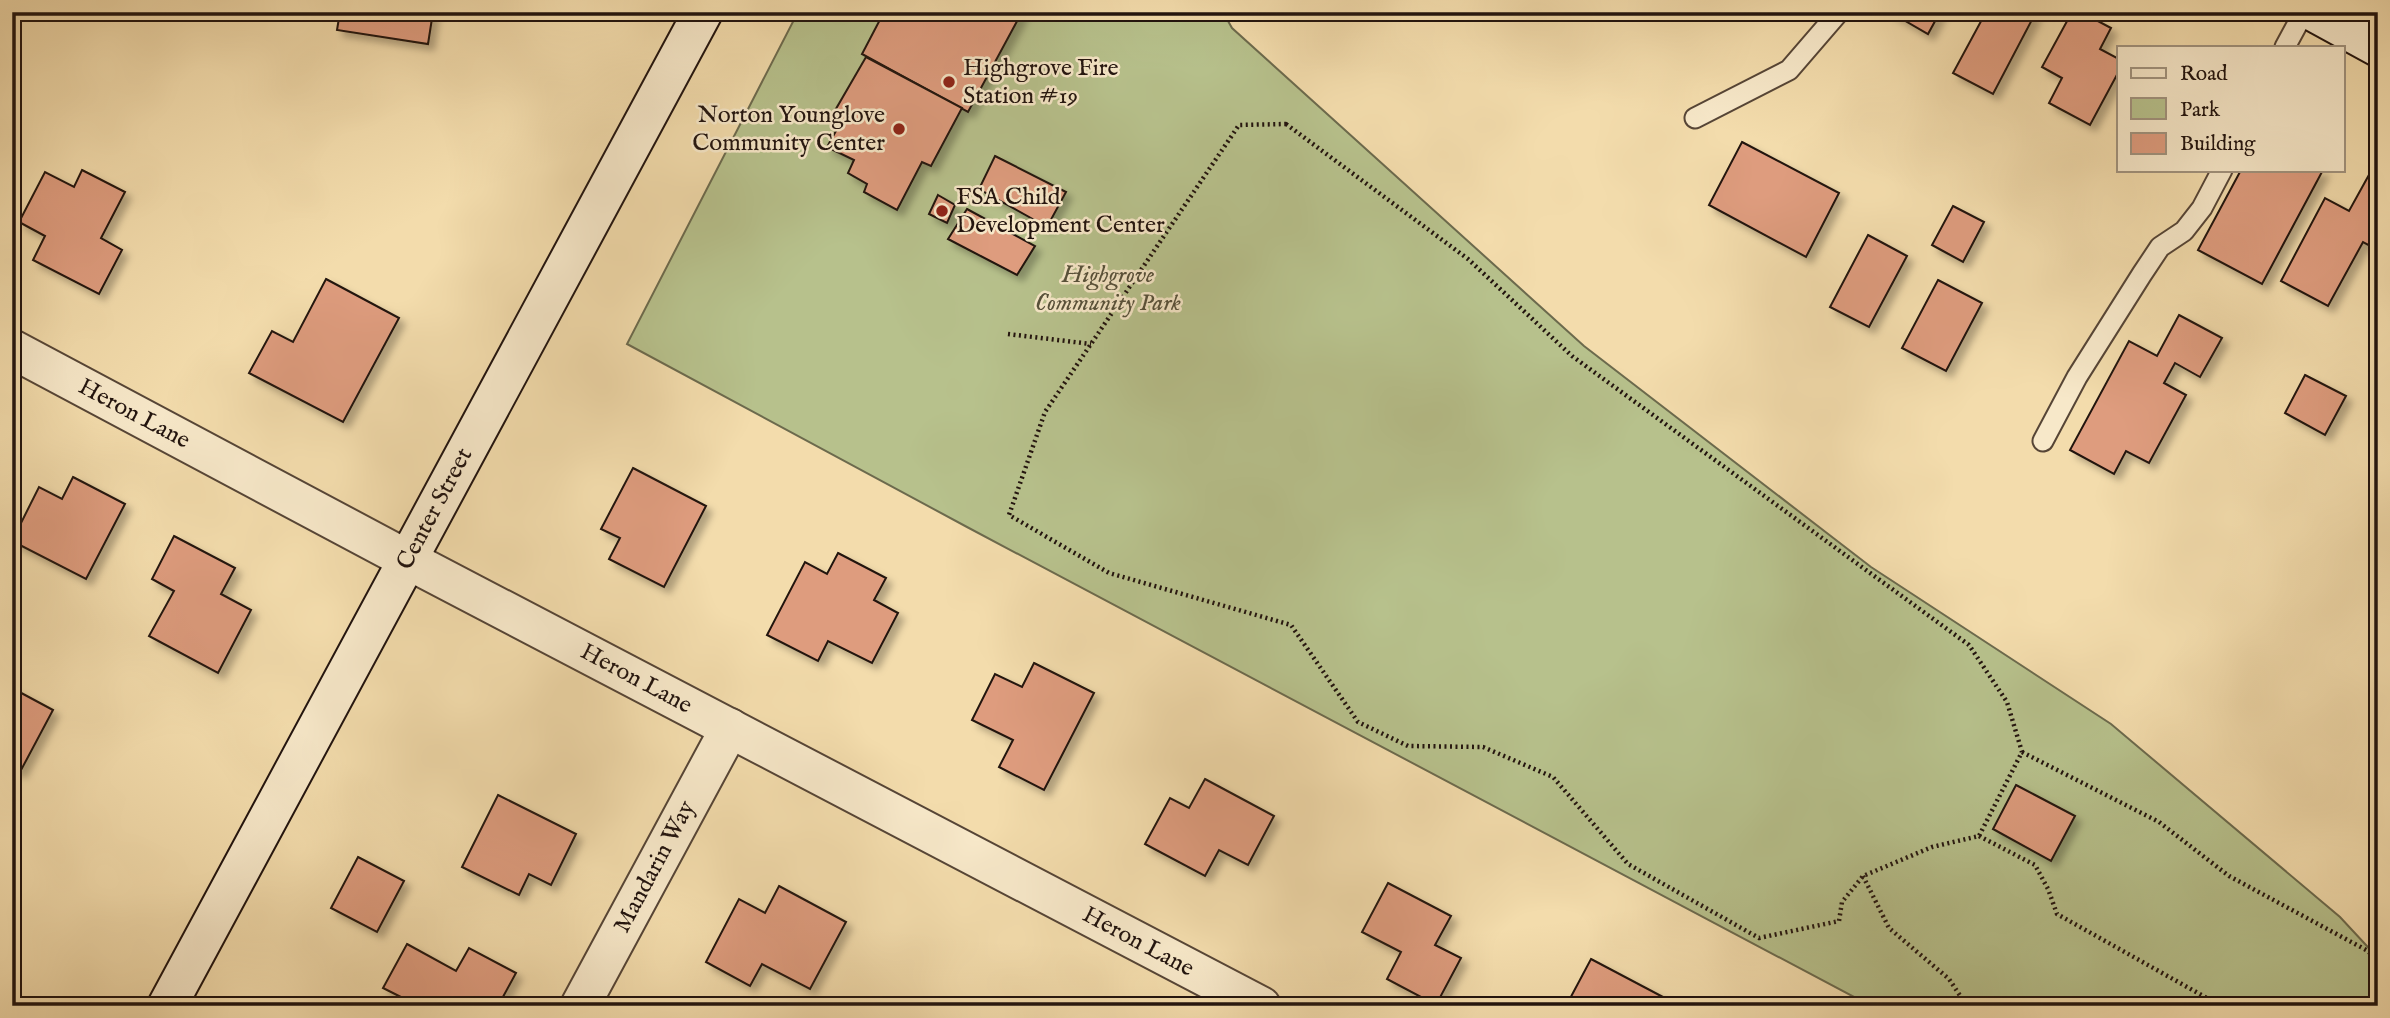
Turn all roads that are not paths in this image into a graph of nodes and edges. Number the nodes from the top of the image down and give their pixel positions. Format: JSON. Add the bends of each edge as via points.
{"nodes":[{"id":1,"x":703,"y":12,"type":"edge"},
{"id":2,"x":1839,"y":12,"type":"edge"},
{"id":3,"x":2304,"y":12,"type":"edge"},
{"id":4,"x":2314,"y":12,"type":"edge"},
{"id":5,"x":2286,"y":46,"type":"edge"},
{"id":6,"x":2378,"y":47,"type":"edge"},
{"id":7,"x":1696,"y":118,"type":"dead end"},
{"id":8,"x":2221,"y":172,"type":"edge"},
{"id":9,"x":12,"y":349,"type":"edge"},
{"id":10,"x":2043,"y":441,"type":"dead end"},
{"id":11,"x":408,"y":560,"type":"junction"},
{"id":12,"x":730,"y":728,"type":"junction"},
{"id":13,"x":167,"y":1006,"type":"edge"},
{"id":14,"x":580,"y":1006,"type":"edge"},
{"id":15,"x":1261,"y":1006,"type":"edge"}],
"edges":[{"from":1,"to":11,"type":"street","name":"Center Street"},
{"from":2,"to":7,"type":"lane","via":[[1789,69]]},
{"from":3,"to":5,"type":"lane"},
{"from":4,"to":6,"type":"street"},
{"from":8,"to":10,"type":"lane","via":[[2202,208],[2183,231],[2160,247],[2141,274]]},
{"from":9,"to":11,"type":"street","name":"Heron Lane"},
{"from":11,"to":12,"type":"street","name":"Heron Lane"},
{"from":11,"to":13,"type":"street","name":"Center Street"},
{"from":12,"to":14,"type":"street","name":"Mandarin Way"},
{"from":12,"to":15,"type":"street","name":"Heron Lane"}]}
